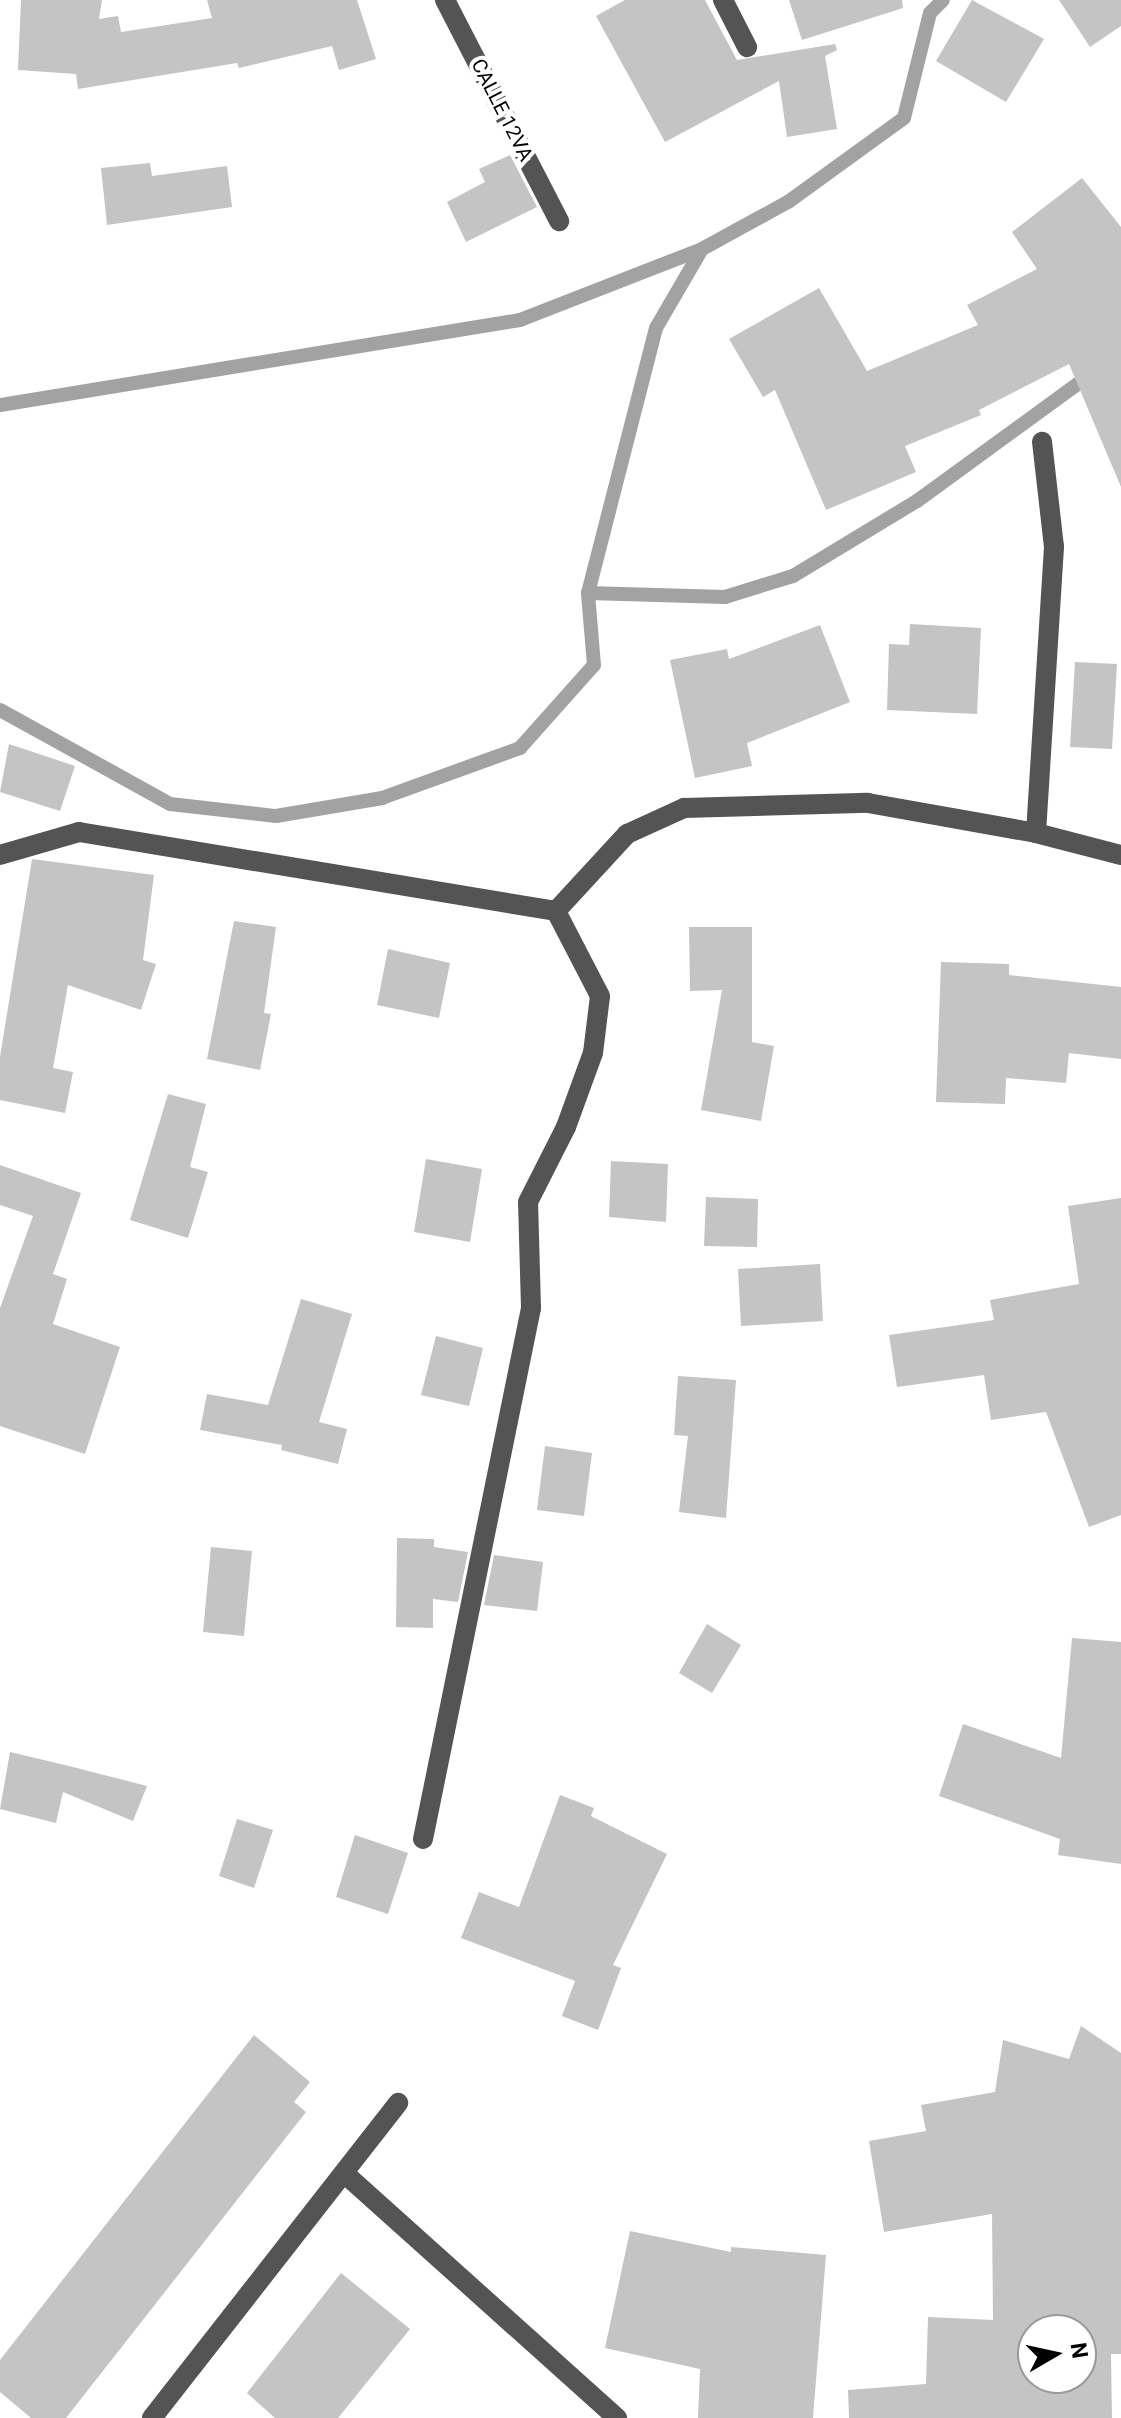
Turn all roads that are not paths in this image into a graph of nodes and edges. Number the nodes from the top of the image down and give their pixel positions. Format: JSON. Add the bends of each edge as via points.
{"nodes":[{"id":1,"x":445,"y":0,"type":"edge"},
{"id":2,"x":723,"y":0,"type":"edge"},
{"id":3,"x":747,"y":47,"type":"dead end"},
{"id":4,"x":559,"y":221,"type":"dead end"},
{"id":5,"x":1042,"y":442,"type":"dead end"},
{"id":6,"x":1036,"y":833,"type":"junction"},
{"id":7,"x":0,"y":855,"type":"edge"},
{"id":8,"x":1121,"y":855,"type":"edge"},
{"id":9,"x":556,"y":911,"type":"junction"},
{"id":10,"x":423,"y":1839,"type":"dead end"},
{"id":11,"x":398,"y":2103,"type":"dead end"},
{"id":12,"x":344,"y":2173,"type":"junction"},
{"id":13,"x":152,"y":2418,"type":"edge"},
{"id":14,"x":617,"y":2418,"type":"edge"}],
"edges":[{"from":1,"to":4,"type":"street","name":"CALLE 12VA"},
{"from":2,"to":3,"type":"street"},
{"from":5,"to":6,"type":"street","via":[[1054,547]]},
{"from":6,"to":8,"type":"street"},
{"from":6,"to":9,"type":"street","via":[[868,803],[684,808],[627,834]]},
{"from":7,"to":9,"type":"street","via":[[79,832]]},
{"from":9,"to":10,"type":"street","via":[[600,996],[593,1053],[566,1127],[528,1202],[531,1308]]},
{"from":11,"to":12,"type":"street"},
{"from":12,"to":13,"type":"street"},
{"from":12,"to":14,"type":"street"}]}
